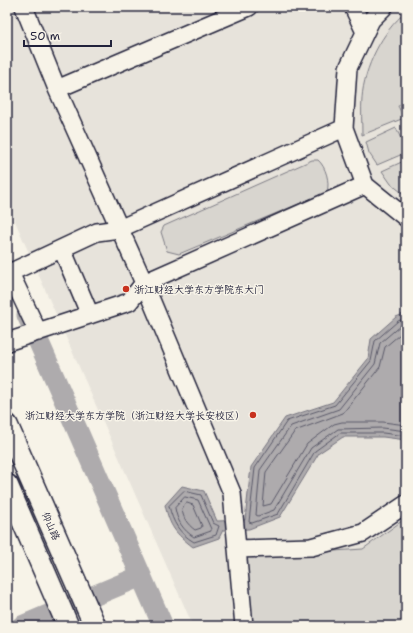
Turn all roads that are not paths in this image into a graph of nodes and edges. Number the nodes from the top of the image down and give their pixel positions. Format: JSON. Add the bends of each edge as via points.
{"nodes":[{"id":1,"x":24,"y":7,"type":"edge"},
{"id":2,"x":249,"y":7,"type":"edge"},
{"id":3,"x":353,"y":7,"type":"edge"},
{"id":4,"x":384,"y":7,"type":"edge"},
{"id":5,"x":365,"y":32,"type":"junction"},
{"id":6,"x":57,"y":89,"type":"junction"},
{"id":7,"x":344,"y":128,"type":"junction"},
{"id":8,"x":365,"y":185,"type":"junction"},
{"id":9,"x":406,"y":218,"type":"edge"},
{"id":10,"x":119,"y":229,"type":"junction"},
{"id":11,"x":62,"y":249,"type":"junction"},
{"id":12,"x":9,"y":274,"type":"edge"},
{"id":13,"x":144,"y":283,"type":"junction"},
{"id":14,"x":90,"y":315,"type":"junction"},
{"id":15,"x":38,"y":332,"type":"junction"},
{"id":16,"x":7,"y":342,"type":"edge"},
{"id":17,"x":7,"y":425,"type":"edge"},
{"id":18,"x":34,"y":487,"type":"junction"},
{"id":19,"x":9,"y":492,"type":"edge"},
{"id":20,"x":406,"y":504,"type":"edge"},
{"id":21,"x":237,"y":549,"type":"junction"},
{"id":22,"x":68,"y":626,"type":"edge"},
{"id":23,"x":95,"y":626,"type":"edge"},
{"id":24,"x":244,"y":626,"type":"edge"}],
"edges":[{"from":1,"to":6,"type":"street"},
{"from":2,"to":6,"type":"street"},
{"from":3,"to":5,"type":"street"},
{"from":4,"to":5,"type":"street","via":[[371,20]]},
{"from":5,"to":7,"type":"street","via":[[348,68]]},
{"from":6,"to":10,"type":"street"},
{"from":7,"to":8,"type":"street"},
{"from":7,"to":10,"type":"street"},
{"from":8,"to":9,"type":"street"},
{"from":8,"to":13,"type":"street"},
{"from":10,"to":11,"type":"street","via":[[98,232]]},
{"from":10,"to":13,"type":"street"},
{"from":11,"to":12,"type":"street"},
{"from":11,"to":14,"type":"street"},
{"from":12,"to":15,"type":"street"},
{"from":13,"to":14,"type":"street","via":[[129,302]]},
{"from":13,"to":21,"type":"street","via":[[232,493]]},
{"from":14,"to":15,"type":"street"},
{"from":15,"to":16,"type":"street"},
{"from":17,"to":18,"type":"main road","name":"仰山路"},
{"from":18,"to":19,"type":"street"},
{"from":18,"to":23,"type":"main road","name":"仰山路"},
{"from":19,"to":22,"type":"main road"},
{"from":20,"to":21,"type":"street","via":[[363,533],[312,547]]},
{"from":21,"to":24,"type":"street"}]}
